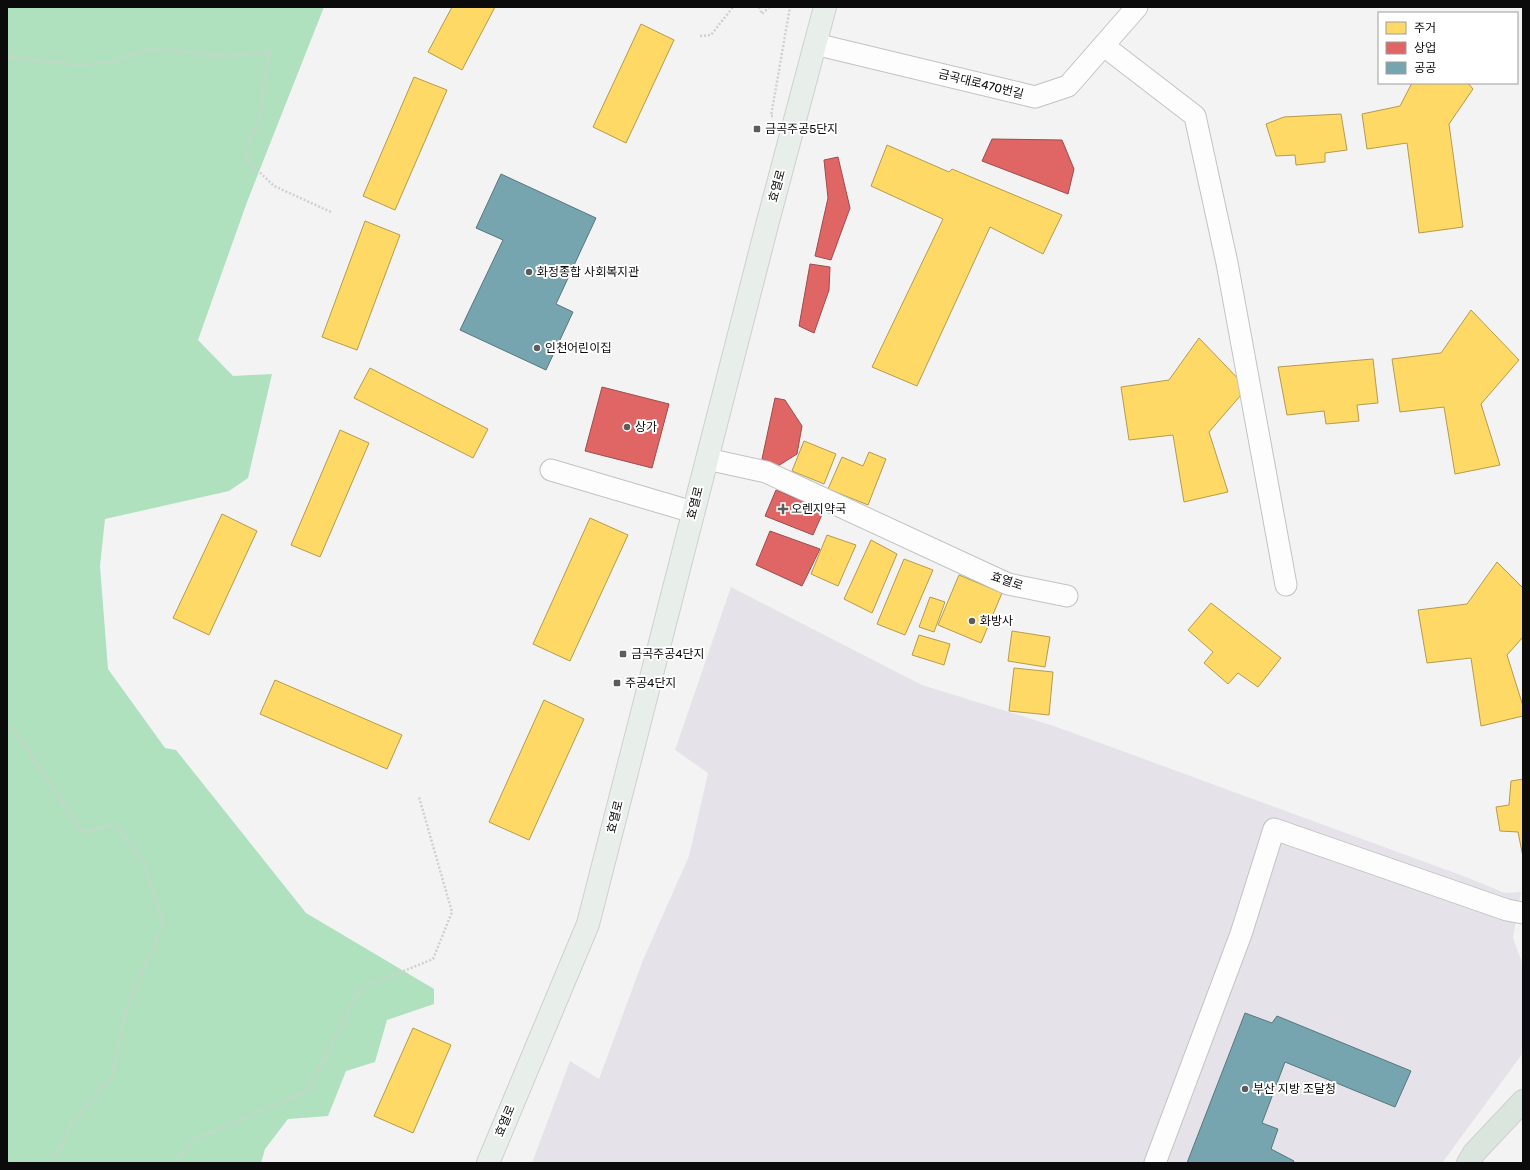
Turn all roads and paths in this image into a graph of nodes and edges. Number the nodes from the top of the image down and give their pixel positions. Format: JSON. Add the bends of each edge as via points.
{"nodes":[{"id":1,"x":733,"y":7,"type":"edge"},
{"id":2,"x":759,"y":7,"type":"edge"},
{"id":3,"x":769,"y":7,"type":"edge"},
{"id":4,"x":790,"y":7,"type":"edge"},
{"id":5,"x":825,"y":7,"type":"edge"},
{"id":6,"x":1137,"y":7,"type":"edge"},
{"id":7,"x":700,"y":36,"type":"dead end"},
{"id":8,"x":815,"y":44,"type":"junction"},
{"id":9,"x":1104,"y":46,"type":"junction"},
{"id":10,"x":7,"y":57,"type":"edge"},
{"id":11,"x":795,"y":122,"type":"junction"},
{"id":12,"x":331,"y":212,"type":"dead end"},
{"id":13,"x":707,"y":459,"type":"junction"},
{"id":14,"x":551,"y":470,"type":"dead end"},
{"id":15,"x":693,"y":512,"type":"junction"},
{"id":16,"x":1286,"y":585,"type":"dead end"},
{"id":17,"x":1067,"y":596,"type":"dead end"},
{"id":18,"x":7,"y":726,"type":"edge"},
{"id":19,"x":419,"y":797,"type":"dead end"},
{"id":20,"x":1523,"y":913,"type":"edge"},
{"id":21,"x":1523,"y":1101,"type":"edge"},
{"id":22,"x":53,"y":1163,"type":"edge"},
{"id":23,"x":175,"y":1163,"type":"edge"},
{"id":24,"x":488,"y":1163,"type":"edge"},
{"id":25,"x":1155,"y":1163,"type":"edge"},
{"id":26,"x":1468,"y":1163,"type":"edge"}],
"edges":[{"from":1,"to":7,"type":"path","via":[[711,35]]},
{"from":2,"to":3,"type":"path","via":[[762,14]]},
{"from":4,"to":11,"type":"path","via":[[771,116]]},
{"from":5,"to":8,"type":"main road","name":"효열로"},
{"from":6,"to":9,"type":"street","name":"금곡대로470번길"},
{"from":8,"to":9,"type":"street","name":"금곡대로470번길","via":[[1035,97],[1068,86]]},
{"from":8,"to":11,"type":"main road","name":"효열로"},
{"from":9,"to":16,"type":"street","via":[[1195,116],[1227,263]]},
{"from":10,"to":12,"type":"path","via":[[78,65],[113,62],[148,48],[229,56],[270,52],[261,116],[249,142],[247,160],[274,186]]},
{"from":11,"to":13,"type":"main road","name":"효열로"},
{"from":13,"to":15,"type":"main road","name":"효열로"},
{"from":13,"to":17,"type":"street","name":"효열로","via":[[766,472],[1008,584]]},
{"from":14,"to":15,"type":"street"},
{"from":15,"to":24,"type":"main road","name":"효열로","via":[[588,924]]},
{"from":18,"to":22,"type":"path","via":[[14,730],[83,833],[115,824],[144,862],[163,924],[125,1012],[112,1077],[72,1123]]},
{"from":19,"to":23,"type":"path","via":[[452,912],[433,959],[359,989],[308,1091],[193,1140]]},
{"from":20,"to":25,"type":"street","via":[[1507,910],[1274,829],[1241,934]]},
{"from":21,"to":26,"type":"highway","via":[[1474,1153]]}]}
